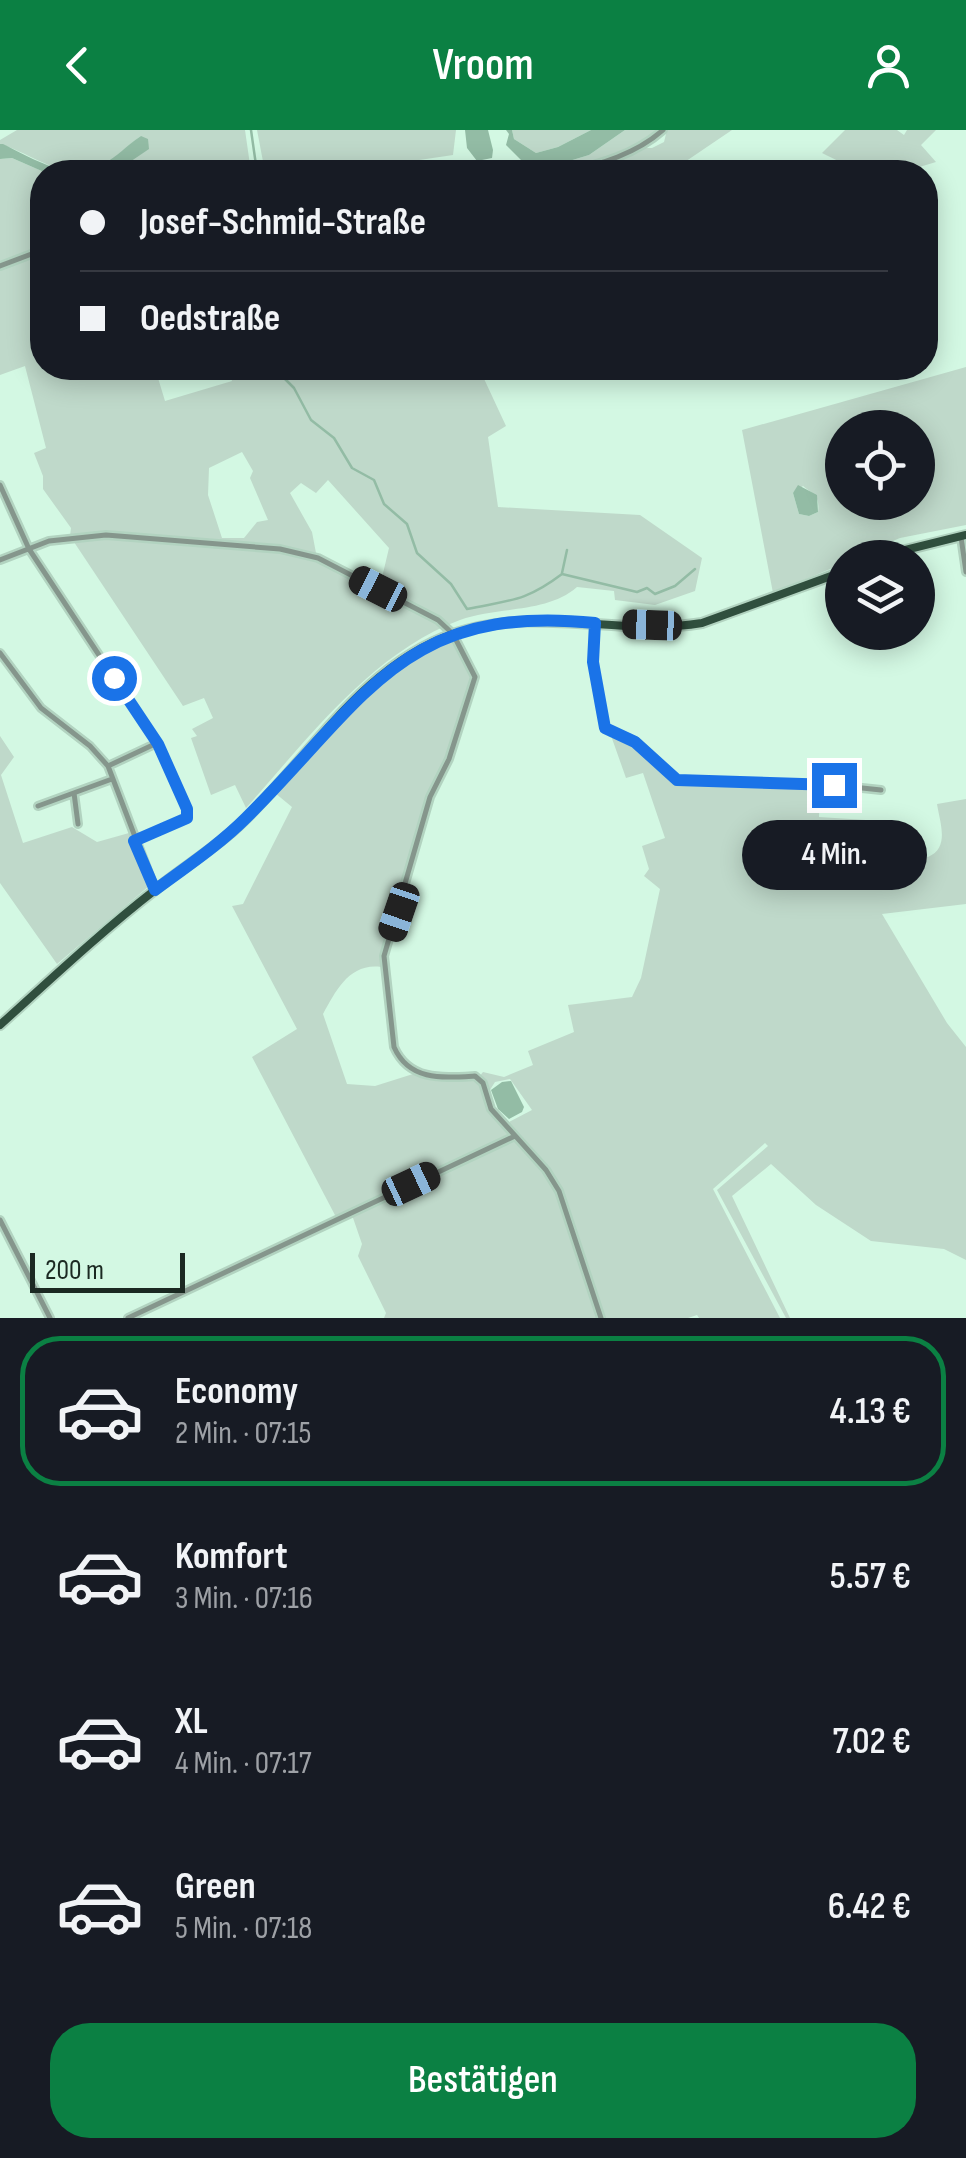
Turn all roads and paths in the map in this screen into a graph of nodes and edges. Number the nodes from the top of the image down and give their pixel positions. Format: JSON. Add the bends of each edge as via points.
{"nodes":[{"id":1,"x":663,"y":130,"type":"edge"},
{"id":2,"x":610,"y":160,"type":"edge"},
{"id":3,"x":30,"y":255,"type":"edge"},
{"id":4,"x":0,"y":266,"type":"edge"},
{"id":5,"x":0,"y":484,"type":"edge"},
{"id":6,"x":964,"y":536,"type":"edge"},
{"id":7,"x":935,"y":541,"type":"edge"},
{"id":8,"x":29,"y":549,"type":"junction"},
{"id":9,"x":0,"y":560,"type":"edge"},
{"id":10,"x":966,"y":572,"type":"edge"},
{"id":11,"x":825,"y":578,"type":"edge"},
{"id":12,"x":595,"y":623,"type":"junction"},
{"id":13,"x":453,"y":634,"type":"junction"},
{"id":14,"x":0,"y":653,"type":"edge"},
{"id":15,"x":158,"y":744,"type":"junction"},
{"id":16,"x":108,"y":766,"type":"junction"},
{"id":17,"x":112,"y":779,"type":"junction"},
{"id":18,"x":882,"y":790,"type":"dead end"},
{"id":19,"x":74,"y":793,"type":"junction"},
{"id":20,"x":38,"y":806,"type":"dead end"},
{"id":21,"x":78,"y":824,"type":"dead end"},
{"id":22,"x":134,"y":841,"type":"junction"},
{"id":23,"x":155,"y":890,"type":"junction"},
{"id":24,"x":0,"y":1025,"type":"edge"},
{"id":25,"x":516,"y":1136,"type":"junction"},
{"id":26,"x":0,"y":1220,"type":"edge"},
{"id":27,"x":50,"y":1318,"type":"edge"},
{"id":28,"x":128,"y":1318,"type":"edge"},
{"id":29,"x":602,"y":1318,"type":"edge"}],
"edges":[{"from":1,"to":2,"type":"street"},
{"from":3,"to":4,"type":"street"},
{"from":5,"to":8,"type":"street"},
{"from":6,"to":7,"type":"main road"},
{"from":6,"to":10,"type":"street"},
{"from":8,"to":9,"type":"street"},
{"from":8,"to":13,"type":"street","via":[[106,535],[293,551],[369,584]]},
{"from":8,"to":15,"type":"street"},
{"from":11,"to":12,"type":"main road","via":[[702,622]]},
{"from":12,"to":13,"type":"main road","via":[[521,620]]},
{"from":12,"to":18,"type":"street","via":[[593,662],[605,728],[635,742],[677,780]]},
{"from":13,"to":23,"type":"main road","via":[[379,678],[231,832]]},
{"from":13,"to":25,"type":"street","via":[[475,677],[430,796],[384,956],[394,1047],[412,1071],[475,1076],[491,1109]]},
{"from":14,"to":16,"type":"street","via":[[42,708]]},
{"from":15,"to":16,"type":"street"},
{"from":15,"to":22,"type":"street","via":[[187,818]]},
{"from":16,"to":17,"type":"street"},
{"from":17,"to":19,"type":"street"},
{"from":17,"to":22,"type":"street"},
{"from":19,"to":20,"type":"street"},
{"from":19,"to":21,"type":"street"},
{"from":22,"to":23,"type":"street"},
{"from":23,"to":24,"type":"main road"},
{"from":25,"to":28,"type":"street"},
{"from":25,"to":29,"type":"street","via":[[559,1191]]},
{"from":26,"to":27,"type":"street"}]}
